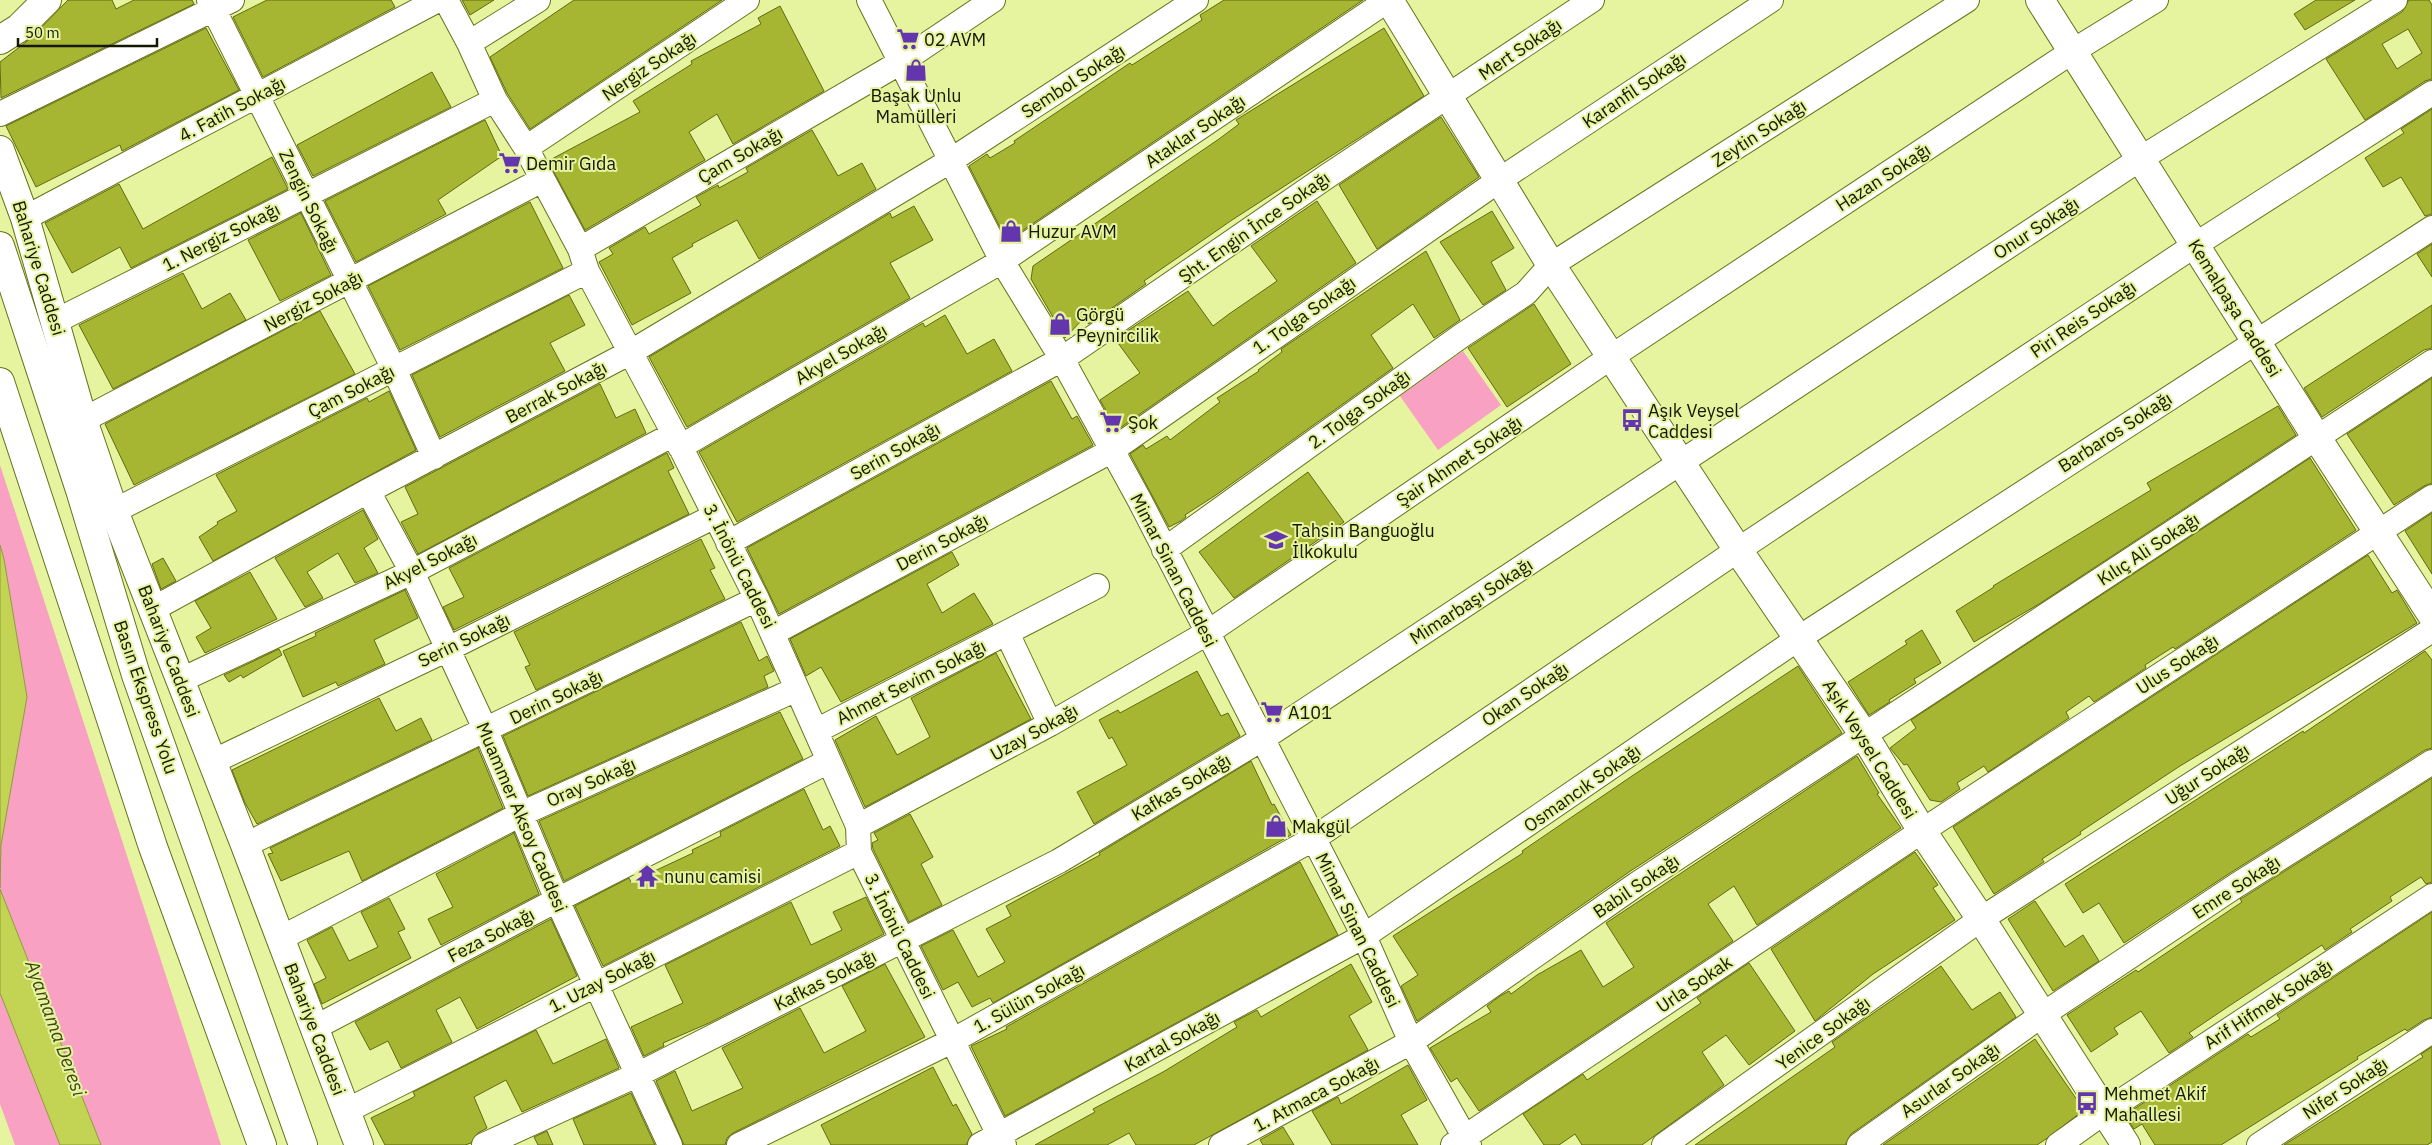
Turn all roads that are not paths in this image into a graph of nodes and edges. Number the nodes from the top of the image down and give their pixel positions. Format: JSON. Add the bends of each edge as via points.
{"nodes":[{"id":1,"x":47,"y":0,"type":"edge"},
{"id":2,"x":438,"y":0,"type":"edge"},
{"id":3,"x":446,"y":0,"type":"edge"},
{"id":4,"x":538,"y":0,"type":"edge"},
{"id":5,"x":747,"y":0,"type":"edge"},
{"id":6,"x":869,"y":0,"type":"edge"},
{"id":7,"x":993,"y":0,"type":"edge"},
{"id":8,"x":1196,"y":0,"type":"edge"},
{"id":9,"x":1388,"y":0,"type":"edge"},
{"id":10,"x":1592,"y":0,"type":"edge"},
{"id":11,"x":1771,"y":0,"type":"edge"},
{"id":12,"x":1967,"y":0,"type":"edge"},
{"id":13,"x":2040,"y":0,"type":"edge"},
{"id":14,"x":2156,"y":0,"type":"edge"},
{"id":15,"x":2395,"y":0,"type":"edge"},
{"id":16,"x":218,"y":3,"type":"edge"},
{"id":17,"x":0,"y":40,"type":"edge"},
{"id":18,"x":469,"y":43,"type":"junction"},
{"id":19,"x":2073,"y":52,"type":"junction"},
{"id":20,"x":901,"y":62,"type":"junction"},
{"id":21,"x":2432,"y":93,"type":"edge"},
{"id":22,"x":257,"y":95,"type":"junction"},
{"id":23,"x":1448,"y":98,"type":"junction"},
{"id":24,"x":495,"y":100,"type":"junction"},
{"id":25,"x":0,"y":114,"type":"edge"},
{"id":26,"x":526,"y":148,"type":"junction"},
{"id":27,"x":0,"y":150,"type":"edge"},
{"id":28,"x":2140,"y":159,"type":"junction"},
{"id":29,"x":950,"y":161,"type":"junction"},
{"id":30,"x":542,"y":180,"type":"junction"},
{"id":31,"x":1498,"y":181,"type":"junction"},
{"id":32,"x":306,"y":194,"type":"junction"},
{"id":33,"x":25,"y":218,"type":"junction"},
{"id":34,"x":2432,"y":228,"type":"edge"},
{"id":35,"x":2196,"y":244,"type":"junction"},
{"id":36,"x":0,"y":246,"type":"edge"},
{"id":37,"x":580,"y":249,"type":"junction"},
{"id":38,"x":1002,"y":261,"type":"junction"},
{"id":39,"x":1551,"y":265,"type":"junction"},
{"id":40,"x":587,"y":271,"type":"junction"},
{"id":41,"x":348,"y":282,"type":"junction"},
{"id":42,"x":56,"y":322,"type":"junction"},
{"id":43,"x":2257,"y":340,"type":"junction"},
{"id":44,"x":631,"y":352,"type":"junction"},
{"id":45,"x":1611,"y":357,"type":"junction"},
{"id":46,"x":1062,"y":359,"type":"junction"},
{"id":47,"x":2432,"y":362,"type":"edge"},
{"id":48,"x":394,"y":369,"type":"junction"},
{"id":49,"x":0,"y":382,"type":"edge"},
{"id":50,"x":83,"y":420,"type":"junction"},
{"id":51,"x":2317,"y":438,"type":"junction"},
{"id":52,"x":677,"y":440,"type":"junction"},
{"id":53,"x":1111,"y":451,"type":"junction"},
{"id":54,"x":434,"y":457,"type":"junction"},
{"id":55,"x":1680,"y":463,"type":"junction"},
{"id":56,"x":368,"y":491,"type":"junction"},
{"id":57,"x":2432,"y":497,"type":"edge"},
{"id":58,"x":114,"y":511,"type":"junction"},
{"id":59,"x":715,"y":516,"type":"junction"},
{"id":60,"x":2378,"y":532,"type":"junction"},
{"id":61,"x":728,"y":543,"type":"junction"},
{"id":62,"x":1164,"y":550,"type":"junction"},
{"id":63,"x":1738,"y":550,"type":"junction"},
{"id":64,"x":412,"y":572,"type":"junction"},
{"id":65,"x":1097,"y":586,"type":"dead end"},
{"id":66,"x":757,"y":599,"type":"junction"},
{"id":67,"x":153,"y":609,"type":"junction"},
{"id":68,"x":2432,"y":615,"type":"edge"},
{"id":69,"x":2432,"y":630,"type":"edge"},
{"id":70,"x":773,"y":633,"type":"junction"},
{"id":71,"x":1007,"y":633,"type":"junction"},
{"id":72,"x":1207,"y":633,"type":"junction"},
{"id":73,"x":1799,"y":638,"type":"junction"},
{"id":74,"x":448,"y":649,"type":"junction"},
{"id":75,"x":181,"y":680,"type":"junction"},
{"id":76,"x":797,"y":689,"type":"junction"},
{"id":77,"x":1050,"y":724,"type":"junction"},
{"id":78,"x":816,"y":730,"type":"junction"},
{"id":79,"x":486,"y":731,"type":"junction"},
{"id":80,"x":1864,"y":735,"type":"junction"},
{"id":81,"x":1262,"y":739,"type":"junction"},
{"id":82,"x":829,"y":761,"type":"junction"},
{"id":83,"x":212,"y":762,"type":"junction"},
{"id":84,"x":2432,"y":762,"type":"edge"},
{"id":85,"x":521,"y":814,"type":"junction"},
{"id":86,"x":858,"y":826,"type":"junction"},
{"id":87,"x":1922,"y":831,"type":"junction"},
{"id":88,"x":1313,"y":838,"type":"junction"},
{"id":89,"x":245,"y":845,"type":"junction"},
{"id":90,"x":859,"y":852,"type":"junction"},
{"id":91,"x":2432,"y":896,"type":"edge"},
{"id":92,"x":557,"y":900,"type":"junction"},
{"id":93,"x":1982,"y":919,"type":"junction"},
{"id":94,"x":1364,"y":936,"type":"junction"},
{"id":95,"x":281,"y":938,"type":"junction"},
{"id":96,"x":902,"y":942,"type":"junction"},
{"id":97,"x":595,"y":985,"type":"junction"},
{"id":98,"x":2042,"y":1015,"type":"junction"},
{"id":99,"x":314,"y":1028,"type":"junction"},
{"id":100,"x":2432,"y":1031,"type":"edge"},
{"id":101,"x":952,"y":1041,"type":"junction"},
{"id":102,"x":1411,"y":1042,"type":"junction"},
{"id":103,"x":639,"y":1074,"type":"junction"},
{"id":104,"x":346,"y":1112,"type":"junction"},
{"id":105,"x":2103,"y":1113,"type":"junction"},
{"id":106,"x":304,"y":1138,"type":"edge"},
{"id":107,"x":994,"y":1142,"type":"edge"},
{"id":108,"x":1462,"y":1143,"type":"edge"},
{"id":109,"x":262,"y":1145,"type":"edge"},
{"id":110,"x":359,"y":1145,"type":"edge"},
{"id":111,"x":484,"y":1145,"type":"edge"},
{"id":112,"x":670,"y":1145,"type":"edge"},
{"id":113,"x":739,"y":1145,"type":"edge"},
{"id":114,"x":1221,"y":1145,"type":"edge"},
{"id":115,"x":1664,"y":1145,"type":"edge"},
{"id":116,"x":1859,"y":1145,"type":"edge"},
{"id":117,"x":2058,"y":1145,"type":"edge"},
{"id":118,"x":2126,"y":1145,"type":"edge"},
{"id":119,"x":2259,"y":1145,"type":"edge"}],
"edges":[{"from":1,"to":17,"type":"main road","via":[[19,28]]},
{"from":2,"to":22,"type":"street","name":"4. Fatih Sokağı"},
{"from":3,"to":18,"type":"street","name":"3. İnönü Caddesi"},
{"from":4,"to":18,"type":"street"},
{"from":5,"to":26,"type":"street","name":"Nergiz Sokağı"},
{"from":6,"to":20,"type":"street","name":"Mimar Sinan Caddesi"},
{"from":7,"to":20,"type":"street","name":"Çam Sokağı"},
{"from":8,"to":29,"type":"street","name":"Sembol Sokağı"},
{"from":9,"to":23,"type":"main road","name":"Aşık Veysel Caddesi"},
{"from":9,"to":38,"type":"street","name":"Ataklar Sokağı"},
{"from":10,"to":23,"type":"street","name":"Mert Sokağı"},
{"from":11,"to":31,"type":"street","name":"Karanfil Sokağı"},
{"from":12,"to":39,"type":"street","name":"Zeytin Sokağı"},
{"from":13,"to":19,"type":"main road","name":"Kemalpaşa Caddesi"},
{"from":14,"to":19,"type":"street","name":"Hazan Sokağı"},
{"from":15,"to":28,"type":"street","name":"Onur Sokağı"},
{"from":16,"to":22,"type":"street","name":"Zengin Sokağı"},
{"from":16,"to":25,"type":"street"},
{"from":18,"to":24,"type":"street","name":"3. İnönü Caddesi"},
{"from":19,"to":28,"type":"main road","name":"Kemalpaşa Caddesi"},
{"from":19,"to":45,"type":"street","name":"Hazan Sokağı"},
{"from":20,"to":29,"type":"street","name":"Mimar Sinan Caddesi"},
{"from":20,"to":37,"type":"street","name":"Çam Sokağı"},
{"from":21,"to":35,"type":"street","name":"Piri Reis Sokağı"},
{"from":22,"to":32,"type":"street","name":"Zengin Sokağı"},
{"from":22,"to":33,"type":"street","name":"4. Fatih Sokağı"},
{"from":23,"to":31,"type":"main road","name":"Aşık Veysel Caddesi"},
{"from":23,"to":46,"type":"street","name":"Şht. Engin İnce Sokağı","via":[[1326,176]]},
{"from":24,"to":26,"type":"street","name":"3. İnönü Caddesi"},
{"from":24,"to":32,"type":"street","name":"1. Nergiz Sokağı"},
{"from":26,"to":30,"type":"street","name":"3. İnönü Caddesi"},
{"from":27,"to":33,"type":"main road","name":"Bahariye Caddesi"},
{"from":28,"to":35,"type":"main road","name":"Kemalpaşa Caddesi"},
{"from":28,"to":55,"type":"street","name":"Onur Sokağı"},
{"from":29,"to":38,"type":"street","name":"Mimar Sinan Caddesi"},
{"from":29,"to":44,"type":"street","name":"Berrak Sokağı"},
{"from":30,"to":37,"type":"street","name":"3. İnönü Caddesi"},
{"from":30,"to":41,"type":"street","name":"Nergiz Sokağı"},
{"from":31,"to":39,"type":"main road","name":"Aşık Veysel Caddesi"},
{"from":31,"to":53,"type":"street","name":"1. Tolga Sokağı"},
{"from":32,"to":41,"type":"street","name":"Zengin Sokağı"},
{"from":32,"to":42,"type":"street","name":"1. Nergiz Sokağı"},
{"from":33,"to":42,"type":"main road","name":"Bahariye Caddesi"},
{"from":34,"to":43,"type":"street","name":"Barbaros Sokağı"},
{"from":35,"to":43,"type":"main road","name":"Kemalpaşa Caddesi"},
{"from":35,"to":63,"type":"street","name":"Piri Reis Sokağı"},
{"from":36,"to":106,"type":"main road","name":"Basın Ekspress Yolu","via":[[80,490],[136,675]]},
{"from":37,"to":40,"type":"street","name":"3. İnönü Caddesi"},
{"from":38,"to":46,"type":"street","name":"Mimar Sinan Caddesi"},
{"from":38,"to":52,"type":"street","name":"Akyel Sokağı"},
{"from":39,"to":45,"type":"main road","name":"Aşık Veysel Caddesi"},
{"from":39,"to":62,"type":"street","name":"2. Tolga Sokağı","via":[[1526,293],[1461,336]]},
{"from":40,"to":44,"type":"street","name":"3. İnönü Caddesi"},
{"from":40,"to":48,"type":"street","name":"Çam Sokağı"},
{"from":41,"to":48,"type":"street","name":"Zengin Sokağı"},
{"from":41,"to":50,"type":"street","name":"Nergiz Sokağı"},
{"from":42,"to":50,"type":"main road","name":"Bahariye Caddesi"},
{"from":43,"to":51,"type":"main road","name":"Kemalpaşa Caddesi"},
{"from":43,"to":73,"type":"street","name":"Barbaros Sokağı"},
{"from":44,"to":52,"type":"street","name":"3. İnönü Caddesi"},
{"from":44,"to":54,"type":"street","name":"Berrak Sokağı"},
{"from":45,"to":55,"type":"main road","name":"Aşık Veysel Caddesi"},
{"from":45,"to":72,"type":"street","name":"Şair Ahmet Sokağı"},
{"from":46,"to":53,"type":"street","name":"Mimar Sinan Caddesi"},
{"from":46,"to":61,"type":"street","name":"Serin Sokağı"},
{"from":47,"to":51,"type":"street","name":"Kılıç Ali Sokağı"},
{"from":48,"to":54,"type":"street","name":"Zengin Sokağı"},
{"from":48,"to":58,"type":"street","name":"Çam Sokağı"},
{"from":49,"to":109,"type":"main road","via":[[153,847]]},
{"from":50,"to":58,"type":"main road","name":"Bahariye Caddesi"},
{"from":51,"to":60,"type":"main road","name":"Kemalpaşa Caddesi"},
{"from":51,"to":80,"type":"street","name":"Kılıç Ali Sokağı"},
{"from":52,"to":59,"type":"street","name":"3. İnönü Caddesi"},
{"from":52,"to":64,"type":"street","name":"Akyel Sokağı"},
{"from":53,"to":62,"type":"street","name":"Mimar Sinan Caddesi"},
{"from":53,"to":70,"type":"street","name":"Derin Sokağı"},
{"from":54,"to":56,"type":"street","name":"Berrak Sokağı"},
{"from":55,"to":63,"type":"main road","name":"Aşık Veysel Caddesi"},
{"from":55,"to":81,"type":"street","name":"Mimarbaşı Sokağı"},
{"from":56,"to":64,"type":"street","name":"Muammer Aksoy Caddesi"},
{"from":56,"to":67,"type":"street","name":"Berrak Sokağı"},
{"from":57,"to":60,"type":"street","name":"Ulus Sokağı"},
{"from":58,"to":67,"type":"main road","name":"Bahariye Caddesi"},
{"from":59,"to":61,"type":"street","name":"3. İnönü Caddesi"},
{"from":59,"to":74,"type":"street","name":"Serin Sokağı"},
{"from":60,"to":68,"type":"main road","name":"Kemalpaşa Caddesi"},
{"from":60,"to":87,"type":"street","name":"Ulus Sokağı"},
{"from":61,"to":66,"type":"street","name":"3. İnönü Caddesi"},
{"from":62,"to":72,"type":"street","name":"Mimar Sinan Caddesi"},
{"from":63,"to":73,"type":"main road","name":"Aşık Veysel Caddesi"},
{"from":63,"to":88,"type":"street","name":"Okan Sokağı"},
{"from":64,"to":74,"type":"street","name":"Muammer Aksoy Caddesi"},
{"from":64,"to":75,"type":"street","name":"Akyel Sokağı"},
{"from":65,"to":71,"type":"street","name":"Ahmet Sevim Sokağı"},
{"from":66,"to":70,"type":"street","name":"3. İnönü Caddesi"},
{"from":66,"to":79,"type":"street","name":"Derin Sokağı"},
{"from":67,"to":75,"type":"main road","name":"Bahariye Caddesi"},
{"from":69,"to":93,"type":"street","name":"Uğur Sokağı"},
{"from":70,"to":76,"type":"street","name":"3. İnönü Caddesi"},
{"from":71,"to":77,"type":"street","name":"Ahmet Sevim Sokağı"},
{"from":71,"to":78,"type":"street","name":"Ahmet Sevim Sokağı"},
{"from":72,"to":77,"type":"street","name":"Uzay Sokağı"},
{"from":72,"to":81,"type":"street","name":"Mimar Sinan Caddesi"},
{"from":73,"to":80,"type":"main road","name":"Aşık Veysel Caddesi"},
{"from":73,"to":94,"type":"street","name":"Osmancık Sokağı"},
{"from":74,"to":79,"type":"street","name":"Muammer Aksoy Caddesi"},
{"from":74,"to":83,"type":"street","name":"Serin Sokağı"},
{"from":75,"to":83,"type":"main road","name":"Bahariye Caddesi"},
{"from":76,"to":78,"type":"street","name":"3. İnönü Caddesi"},
{"from":76,"to":85,"type":"street","name":"Oray Sokağı"},
{"from":77,"to":86,"type":"street","name":"Uzay Sokağı"},
{"from":78,"to":82,"type":"street","name":"3. İnönü Caddesi"},
{"from":79,"to":85,"type":"street","name":"Muammer Aksoy Caddesi"},
{"from":79,"to":89,"type":"street","name":"Derin Sokağı"},
{"from":80,"to":87,"type":"main road","name":"Aşık Veysel Caddesi"},
{"from":80,"to":102,"type":"street","name":"Babil Sokağı","via":[[1637,884]]},
{"from":81,"to":88,"type":"street","name":"Mimar Sinan Caddesi"},
{"from":81,"to":96,"type":"street","name":"Kafkas Sokağı","via":[[1059,861]]},
{"from":82,"to":86,"type":"street","name":"3. İnönü Caddesi"},
{"from":82,"to":92,"type":"street","name":"Feza Sokağı"},
{"from":83,"to":89,"type":"main road","name":"Bahariye Caddesi"},
{"from":84,"to":98,"type":"street","name":"Emre Sokağı"},
{"from":85,"to":92,"type":"street","name":"Muammer Aksoy Caddesi"},
{"from":85,"to":95,"type":"street","name":"Oray Sokağı"},
{"from":86,"to":90,"type":"street","name":"3. İnönü Caddesi"},
{"from":87,"to":93,"type":"main road","name":"Aşık Veysel Caddesi"},
{"from":87,"to":108,"type":"street","name":"Urla Sokak"},
{"from":88,"to":94,"type":"street","name":"Mimar Sinan Caddesi"},
{"from":88,"to":101,"type":"street","name":"1. Sülün Sokağı"},
{"from":89,"to":95,"type":"main road","name":"Bahariye Caddesi"},
{"from":90,"to":96,"type":"street","name":"3. İnönü Caddesi"},
{"from":90,"to":97,"type":"street","name":"1. Uzay Sokağı"},
{"from":91,"to":105,"type":"street","name":"Arif Hifmek Sokağı"},
{"from":92,"to":97,"type":"street","name":"Muammer Aksoy Caddesi"},
{"from":92,"to":99,"type":"street","name":"Feza Sokağı"},
{"from":93,"to":98,"type":"main road","name":"Aşık Veysel Caddesi"},
{"from":93,"to":115,"type":"street","name":"Yenice Sokağı"},
{"from":94,"to":102,"type":"street","name":"Mimar Sinan Caddesi"},
{"from":94,"to":107,"type":"street","name":"Kartal Sokağı"},
{"from":95,"to":99,"type":"main road","name":"Bahariye Caddesi"},
{"from":96,"to":101,"type":"street","name":"3. İnönü Caddesi"},
{"from":96,"to":103,"type":"street","name":"Kafkas Sokağı"},
{"from":97,"to":103,"type":"street","name":"Muammer Aksoy Caddesi"},
{"from":97,"to":104,"type":"street","name":"1. Uzay Sokağı"},
{"from":98,"to":105,"type":"main road","name":"Aşık Veysel Caddesi"},
{"from":98,"to":116,"type":"street","name":"Asurlar Sokağı"},
{"from":99,"to":104,"type":"main road","name":"Bahariye Caddesi"},
{"from":100,"to":119,"type":"street","name":"Nifer Sokağı"},
{"from":101,"to":107,"type":"street","name":"3. İnönü Caddesi"},
{"from":101,"to":113,"type":"street","name":"1. Sülün Sokağı"},
{"from":102,"to":108,"type":"street","name":"Mimar Sinan Caddesi"},
{"from":102,"to":114,"type":"street","name":"1. Atmaca Sokağı"},
{"from":103,"to":111,"type":"street","name":"Kafkas Sokağı"},
{"from":103,"to":112,"type":"street","name":"Muammer Aksoy Caddesi"},
{"from":104,"to":110,"type":"main road","name":"Bahariye Caddesi"},
{"from":105,"to":117,"type":"street","name":"Arif Hifmek Sokağı"},
{"from":105,"to":118,"type":"main road","name":"Aşık Veysel Caddesi"}]}
